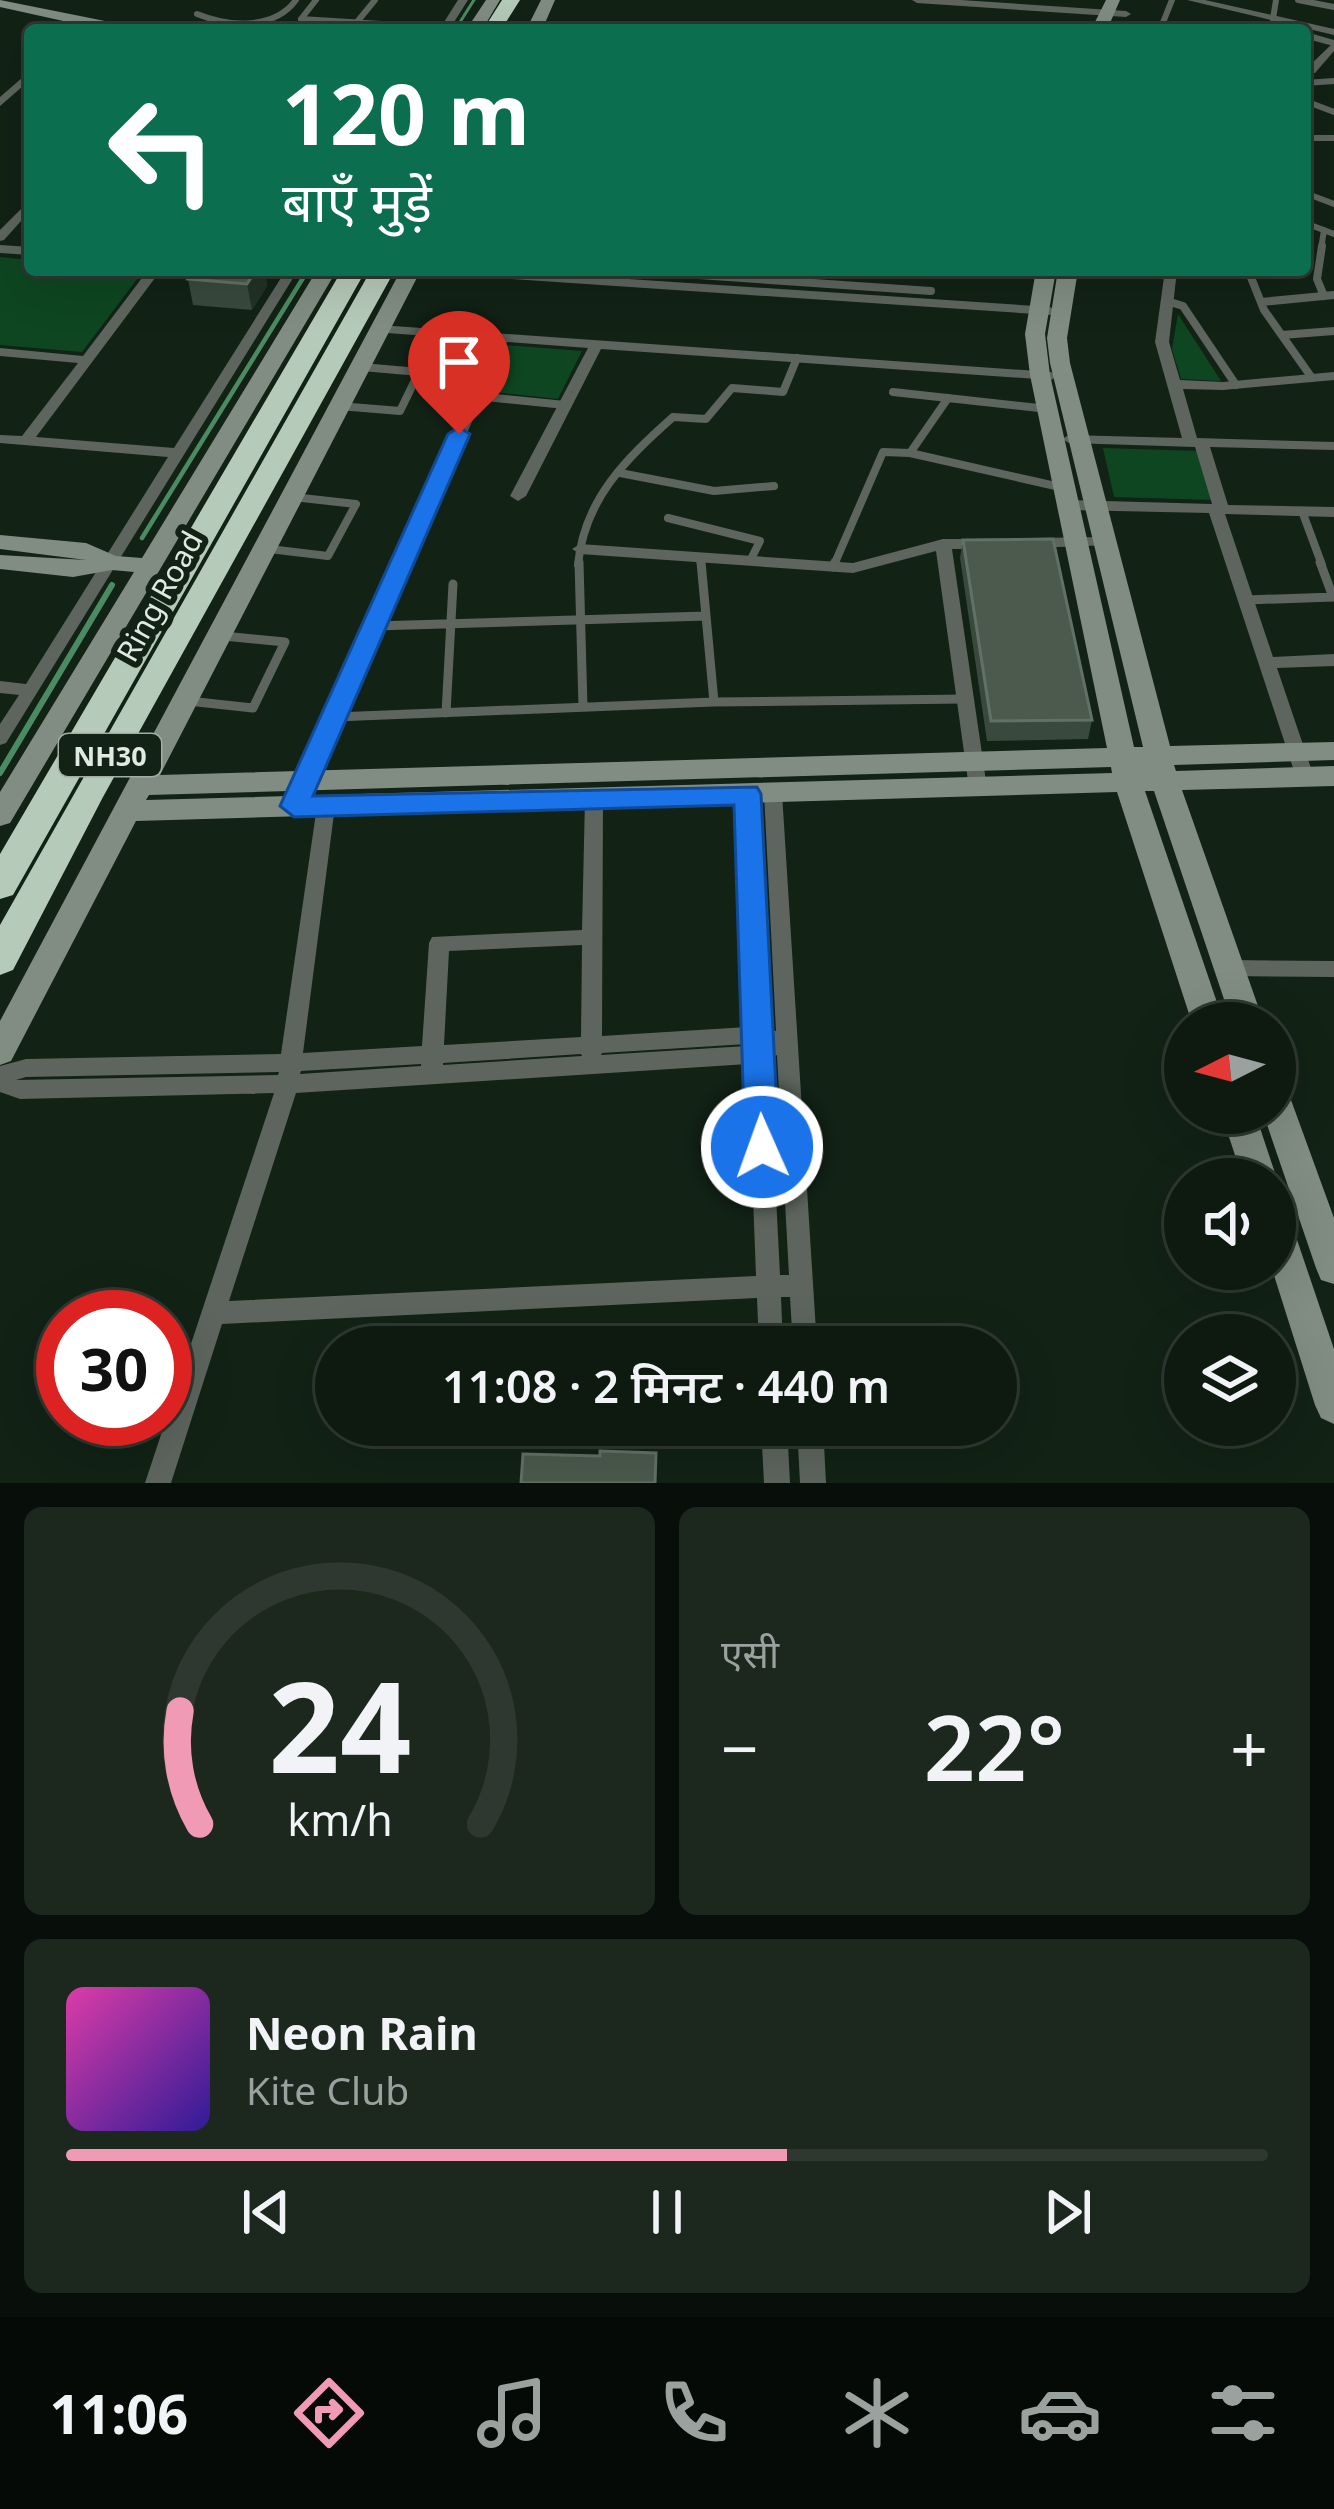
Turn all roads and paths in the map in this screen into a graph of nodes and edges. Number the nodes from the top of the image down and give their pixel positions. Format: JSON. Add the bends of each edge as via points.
{"nodes":[{"id":1,"x":296,"y":0,"type":"edge"},
{"id":2,"x":316,"y":0,"type":"edge"},
{"id":3,"x":375,"y":0,"type":"edge"},
{"id":4,"x":917,"y":0,"type":"edge"},
{"id":5,"x":1192,"y":0,"type":"edge"},
{"id":6,"x":1276,"y":0,"type":"edge"},
{"id":7,"x":1298,"y":0,"type":"edge"},
{"id":8,"x":970,"y":2,"type":"edge"},
{"id":9,"x":1213,"y":2,"type":"edge"},
{"id":10,"x":1024,"y":4,"type":"edge"},
{"id":11,"x":1,"y":6,"type":"edge"},
{"id":12,"x":1110,"y":7,"type":"edge"},
{"id":13,"x":1334,"y":7,"type":"edge"},
{"id":14,"x":197,"y":14,"type":"dead end"},
{"id":15,"x":1126,"y":15,"type":"edge"},
{"id":16,"x":1273,"y":19,"type":"junction"},
{"id":17,"x":357,"y":22,"type":"junction"},
{"id":18,"x":70,"y":24,"type":"edge"},
{"id":19,"x":382,"y":24,"type":"edge"},
{"id":20,"x":1296,"y":24,"type":"edge"},
{"id":21,"x":1312,"y":37,"type":"dead end"},
{"id":22,"x":1334,"y":44,"type":"edge"},
{"id":23,"x":1311,"y":71,"type":"edge"},
{"id":24,"x":24,"y":80,"type":"edge"},
{"id":25,"x":0,"y":103,"type":"edge"},
{"id":26,"x":24,"y":211,"type":"edge"},
{"id":27,"x":1329,"y":232,"type":"edge"},
{"id":28,"x":0,"y":237,"type":"edge"},
{"id":29,"x":150,"y":276,"type":"edge"},
{"id":30,"x":288,"y":276,"type":"edge"},
{"id":31,"x":323,"y":276,"type":"edge"},
{"id":32,"x":350,"y":276,"type":"edge"},
{"id":33,"x":380,"y":276,"type":"edge"},
{"id":34,"x":408,"y":276,"type":"edge"},
{"id":35,"x":525,"y":276,"type":"edge"},
{"id":36,"x":793,"y":276,"type":"edge"},
{"id":37,"x":1047,"y":276,"type":"edge"},
{"id":38,"x":1065,"y":276,"type":"edge"},
{"id":39,"x":1170,"y":276,"type":"edge"},
{"id":40,"x":1250,"y":276,"type":"edge"},
{"id":41,"x":931,"y":291,"type":"dead end"},
{"id":42,"x":1334,"y":295,"type":"edge"},
{"id":43,"x":1324,"y":296,"type":"junction"},
{"id":44,"x":1167,"y":301,"type":"junction"},
{"id":45,"x":1261,"y":302,"type":"junction"},
{"id":46,"x":1050,"y":311,"type":"junction"},
{"id":47,"x":380,"y":329,"type":"junction"},
{"id":48,"x":1334,"y":331,"type":"edge"},
{"id":49,"x":1282,"y":335,"type":"junction"},
{"id":50,"x":502,"y":338,"type":"junction"},
{"id":51,"x":597,"y":344,"type":"junction"},
{"id":52,"x":0,"y":352,"type":"edge"},
{"id":53,"x":797,"y":358,"type":"junction"},
{"id":54,"x":87,"y":360,"type":"junction"},
{"id":55,"x":359,"y":367,"type":"junction"},
{"id":56,"x":1052,"y":376,"type":"junction"},
{"id":57,"x":1334,"y":376,"type":"edge"},
{"id":58,"x":1312,"y":378,"type":"junction"},
{"id":59,"x":1174,"y":384,"type":"junction"},
{"id":60,"x":1236,"y":385,"type":"junction"},
{"id":61,"x":893,"y":392,"type":"dead end"},
{"id":62,"x":476,"y":396,"type":"junction"},
{"id":63,"x":948,"y":398,"type":"junction"},
{"id":64,"x":565,"y":405,"type":"junction"},
{"id":65,"x":339,"y":406,"type":"junction"},
{"id":66,"x":1048,"y":409,"type":"junction"},
{"id":67,"x":1067,"y":438,"type":"junction"},
{"id":68,"x":0,"y":439,"type":"edge"},
{"id":69,"x":26,"y":441,"type":"junction"},
{"id":70,"x":1196,"y":442,"type":"junction"},
{"id":71,"x":1334,"y":446,"type":"edge"},
{"id":72,"x":910,"y":453,"type":"junction"},
{"id":73,"x":176,"y":454,"type":"junction"},
{"id":74,"x":620,"y":473,"type":"junction"},
{"id":75,"x":774,"y":486,"type":"dead end"},
{"id":76,"x":291,"y":496,"type":"junction"},
{"id":77,"x":518,"y":496,"type":"dead end"},
{"id":78,"x":1077,"y":500,"type":"junction"},
{"id":79,"x":1218,"y":508,"type":"junction"},
{"id":80,"x":1302,"y":511,"type":"junction"},
{"id":81,"x":1334,"y":512,"type":"edge"},
{"id":82,"x":668,"y":518,"type":"dead end"},
{"id":83,"x":0,"y":542,"type":"edge"},
{"id":84,"x":1091,"y":543,"type":"junction"},
{"id":85,"x":943,"y":544,"type":"junction"},
{"id":86,"x":264,"y":548,"type":"junction"},
{"id":87,"x":580,"y":549,"type":"junction"},
{"id":88,"x":700,"y":557,"type":"junction"},
{"id":89,"x":750,"y":561,"type":"junction"},
{"id":90,"x":0,"y":562,"type":"edge"},
{"id":91,"x":112,"y":563,"type":"junction"},
{"id":92,"x":146,"y":566,"type":"junction"},
{"id":93,"x":832,"y":567,"type":"junction"},
{"id":94,"x":453,"y":584,"type":"dead end"},
{"id":95,"x":1334,"y":597,"type":"edge"},
{"id":96,"x":1246,"y":600,"type":"junction"},
{"id":97,"x":706,"y":616,"type":"junction"},
{"id":98,"x":581,"y":620,"type":"junction"},
{"id":99,"x":451,"y":624,"type":"junction"},
{"id":100,"x":373,"y":626,"type":"junction"},
{"id":101,"x":217,"y":635,"type":"junction"},
{"id":102,"x":1334,"y":661,"type":"edge"},
{"id":103,"x":1267,"y":663,"type":"junction"},
{"id":104,"x":0,"y":687,"type":"edge"},
{"id":105,"x":29,"y":690,"type":"junction"},
{"id":106,"x":965,"y":699,"type":"junction"},
{"id":107,"x":183,"y":700,"type":"junction"},
{"id":108,"x":714,"y":702,"type":"junction"},
{"id":109,"x":583,"y":707,"type":"junction"},
{"id":110,"x":446,"y":712,"type":"junction"},
{"id":111,"x":332,"y":717,"type":"junction"},
{"id":112,"x":0,"y":739,"type":"edge"},
{"id":113,"x":1334,"y":751,"type":"edge"},
{"id":114,"x":1312,"y":769,"type":"edge"},
{"id":115,"x":1162,"y":770,"type":"junction"},
{"id":116,"x":1126,"y":771,"type":"junction"},
{"id":117,"x":976,"y":776,"type":"junction"},
{"id":118,"x":299,"y":794,"type":"junction"},
{"id":119,"x":760,"y":794,"type":"junction"},
{"id":120,"x":131,"y":798,"type":"junction"},
{"id":121,"x":594,"y":799,"type":"junction"},
{"id":122,"x":326,"y":806,"type":"junction"},
{"id":123,"x":0,"y":816,"type":"edge"},
{"id":124,"x":0,"y":885,"type":"edge"},
{"id":125,"x":592,"y":937,"type":"junction"},
{"id":126,"x":0,"y":960,"type":"edge"},
{"id":127,"x":1229,"y":968,"type":"junction"},
{"id":128,"x":1334,"y":969,"type":"edge"},
{"id":129,"x":1201,"y":1002,"type":"edge"},
{"id":130,"x":1241,"y":1002,"type":"edge"},
{"id":131,"x":788,"y":1042,"type":"junction"},
{"id":132,"x":758,"y":1044,"type":"junction"},
{"id":133,"x":0,"y":1052,"type":"edge"},
{"id":134,"x":591,"y":1054,"type":"junction"},
{"id":135,"x":432,"y":1064,"type":"junction"},
{"id":136,"x":290,"y":1073,"type":"junction"},
{"id":137,"x":0,"y":1079,"type":"edge"},
{"id":138,"x":1287,"y":1134,"type":"edge"},
{"id":139,"x":1334,"y":1268,"type":"edge"},
{"id":140,"x":802,"y":1285,"type":"junction"},
{"id":141,"x":768,"y":1286,"type":"junction"},
{"id":142,"x":1296,"y":1290,"type":"edge"},
{"id":143,"x":213,"y":1313,"type":"junction"},
{"id":144,"x":770,"y":1326,"type":"edge"},
{"id":145,"x":804,"y":1326,"type":"edge"},
{"id":146,"x":1334,"y":1405,"type":"edge"},
{"id":147,"x":775,"y":1446,"type":"edge"},
{"id":148,"x":811,"y":1446,"type":"edge"},
{"id":149,"x":158,"y":1483,"type":"edge"},
{"id":150,"x":777,"y":1483,"type":"edge"},
{"id":151,"x":813,"y":1483,"type":"edge"}],
"edges":[{"from":1,"to":14,"type":"lane","via":[[271,20]]},
{"from":2,"to":17,"type":"lane","via":[[301,19]]},
{"from":3,"to":17,"type":"lane"},
{"from":4,"to":8,"type":"street"},
{"from":5,"to":9,"type":"street"},
{"from":6,"to":16,"type":"lane"},
{"from":7,"to":13,"type":"lane"},
{"from":8,"to":10,"type":"street"},
{"from":9,"to":16,"type":"street"},
{"from":10,"to":12,"type":"street"},
{"from":11,"to":18,"type":"street"},
{"from":12,"to":15,"type":"street"},
{"from":16,"to":20,"type":"street"},
{"from":17,"to":19,"type":"lane"},
{"from":21,"to":22,"type":"lane"},
{"from":22,"to":23,"type":"street"},
{"from":24,"to":25,"type":"street"},
{"from":26,"to":28,"type":"street"},
{"from":27,"to":43,"type":"lane","via":[[1317,279]]},
{"from":29,"to":54,"type":"street"},
{"from":30,"to":73,"type":"street"},
{"from":31,"to":92,"type":"street"},
{"from":32,"to":124,"type":"highway","name":"Ring Road","number":"NH30"},
{"from":33,"to":126,"type":"highway","name":"Ring Road","number":"NH30"},
{"from":34,"to":47,"type":"street"},
{"from":35,"to":46,"type":"street"},
{"from":36,"to":41,"type":"lane"},
{"from":37,"to":46,"type":"street"},
{"from":38,"to":46,"type":"street"},
{"from":39,"to":44,"type":"street"},
{"from":40,"to":45,"type":"lane"},
{"from":42,"to":43,"type":"lane"},
{"from":43,"to":45,"type":"lane"},
{"from":44,"to":59,"type":"street","via":[[1162,342]]},
{"from":44,"to":60,"type":"lane","via":[[1183,305]]},
{"from":45,"to":49,"type":"lane"},
{"from":46,"to":56,"type":"street","via":[[1035,334]]},
{"from":47,"to":50,"type":"street"},
{"from":47,"to":55,"type":"street"},
{"from":48,"to":49,"type":"lane"},
{"from":49,"to":58,"type":"lane"},
{"from":50,"to":51,"type":"street"},
{"from":50,"to":62,"type":"street"},
{"from":51,"to":53,"type":"street"},
{"from":51,"to":64,"type":"street"},
{"from":52,"to":54,"type":"street"},
{"from":53,"to":56,"type":"street"},
{"from":53,"to":74,"type":"lane","via":[[783,392],[731,388],[706,419],[673,417]]},
{"from":54,"to":69,"type":"street"},
{"from":55,"to":65,"type":"street"},
{"from":55,"to":65,"type":"lane","via":[[419,372],[400,411]]},
{"from":56,"to":66,"type":"street"},
{"from":56,"to":67,"type":"street"},
{"from":57,"to":58,"type":"street"},
{"from":58,"to":60,"type":"street"},
{"from":59,"to":60,"type":"street"},
{"from":59,"to":70,"type":"street"},
{"from":61,"to":63,"type":"lane"},
{"from":62,"to":64,"type":"lane"},
{"from":62,"to":100,"type":"street"},
{"from":63,"to":66,"type":"lane"},
{"from":63,"to":72,"type":"lane"},
{"from":64,"to":77,"type":"street"},
{"from":65,"to":76,"type":"street"},
{"from":66,"to":67,"type":"street"},
{"from":67,"to":70,"type":"street"},
{"from":67,"to":78,"type":"street"},
{"from":68,"to":69,"type":"street"},
{"from":69,"to":73,"type":"street"},
{"from":70,"to":71,"type":"street"},
{"from":70,"to":79,"type":"street"},
{"from":72,"to":78,"type":"lane"},
{"from":72,"to":93,"type":"lane","via":[[884,452]]},
{"from":73,"to":91,"type":"street"},
{"from":74,"to":75,"type":"lane","via":[[714,491]]},
{"from":74,"to":87,"type":"lane","via":[[587,514]]},
{"from":76,"to":86,"type":"street"},
{"from":76,"to":86,"type":"lane","via":[[356,504],[328,556]]},
{"from":78,"to":79,"type":"street"},
{"from":78,"to":84,"type":"street"},
{"from":79,"to":80,"type":"street"},
{"from":79,"to":96,"type":"street"},
{"from":80,"to":81,"type":"street"},
{"from":80,"to":95,"type":"lane"},
{"from":82,"to":89,"type":"lane","via":[[760,541]]},
{"from":83,"to":91,"type":"street","via":[[86,550]]},
{"from":84,"to":85,"type":"street"},
{"from":84,"to":115,"type":"street"},
{"from":84,"to":116,"type":"street"},
{"from":85,"to":93,"type":"street"},
{"from":85,"to":106,"type":"street"},
{"from":86,"to":101,"type":"street"},
{"from":87,"to":88,"type":"street"},
{"from":87,"to":98,"type":"lane"},
{"from":88,"to":89,"type":"street"},
{"from":88,"to":97,"type":"lane"},
{"from":89,"to":93,"type":"street"},
{"from":90,"to":91,"type":"street"},
{"from":91,"to":92,"type":"street"},
{"from":91,"to":105,"type":"street"},
{"from":92,"to":123,"type":"street"},
{"from":94,"to":99,"type":"lane"},
{"from":95,"to":96,"type":"lane"},
{"from":96,"to":103,"type":"street"},
{"from":97,"to":98,"type":"lane"},
{"from":97,"to":108,"type":"lane"},
{"from":98,"to":99,"type":"lane"},
{"from":98,"to":109,"type":"lane"},
{"from":99,"to":100,"type":"lane"},
{"from":99,"to":110,"type":"lane"},
{"from":100,"to":111,"type":"street"},
{"from":101,"to":107,"type":"street"},
{"from":101,"to":107,"type":"lane","via":[[285,642],[254,708]]},
{"from":102,"to":103,"type":"street"},
{"from":103,"to":114,"type":"street"},
{"from":104,"to":105,"type":"street"},
{"from":105,"to":112,"type":"street"},
{"from":106,"to":108,"type":"lane"},
{"from":106,"to":117,"type":"street"},
{"from":107,"to":120,"type":"street"},
{"from":108,"to":109,"type":"lane"},
{"from":109,"to":110,"type":"lane"},
{"from":110,"to":111,"type":"lane"},
{"from":111,"to":118,"type":"street"},
{"from":113,"to":114,"type":"street"},
{"from":114,"to":115,"type":"street"},
{"from":115,"to":116,"type":"street"},
{"from":115,"to":127,"type":"street"},
{"from":116,"to":117,"type":"street"},
{"from":116,"to":129,"type":"street"},
{"from":117,"to":118,"type":"street"},
{"from":117,"to":119,"type":"street"},
{"from":118,"to":120,"type":"street"},
{"from":118,"to":122,"type":"street"},
{"from":119,"to":121,"type":"street"},
{"from":119,"to":131,"type":"street"},
{"from":119,"to":132,"type":"street"},
{"from":120,"to":133,"type":"street"},
{"from":121,"to":122,"type":"street"},
{"from":121,"to":125,"type":"street"},
{"from":122,"to":136,"type":"street"},
{"from":125,"to":134,"type":"street"},
{"from":125,"to":135,"type":"street","via":[[439,944]]},
{"from":127,"to":128,"type":"street"},
{"from":127,"to":130,"type":"street"},
{"from":131,"to":132,"type":"street"},
{"from":131,"to":140,"type":"street"},
{"from":132,"to":134,"type":"street"},
{"from":132,"to":141,"type":"street"},
{"from":134,"to":135,"type":"street"},
{"from":135,"to":136,"type":"street"},
{"from":136,"to":137,"type":"street","via":[[20,1090]]},
{"from":136,"to":143,"type":"street"},
{"from":138,"to":139,"type":"street"},
{"from":140,"to":141,"type":"street"},
{"from":140,"to":145,"type":"street"},
{"from":141,"to":143,"type":"street"},
{"from":141,"to":144,"type":"street"},
{"from":142,"to":146,"type":"street"},
{"from":143,"to":149,"type":"street"},
{"from":147,"to":150,"type":"street"},
{"from":148,"to":151,"type":"street"}]}
